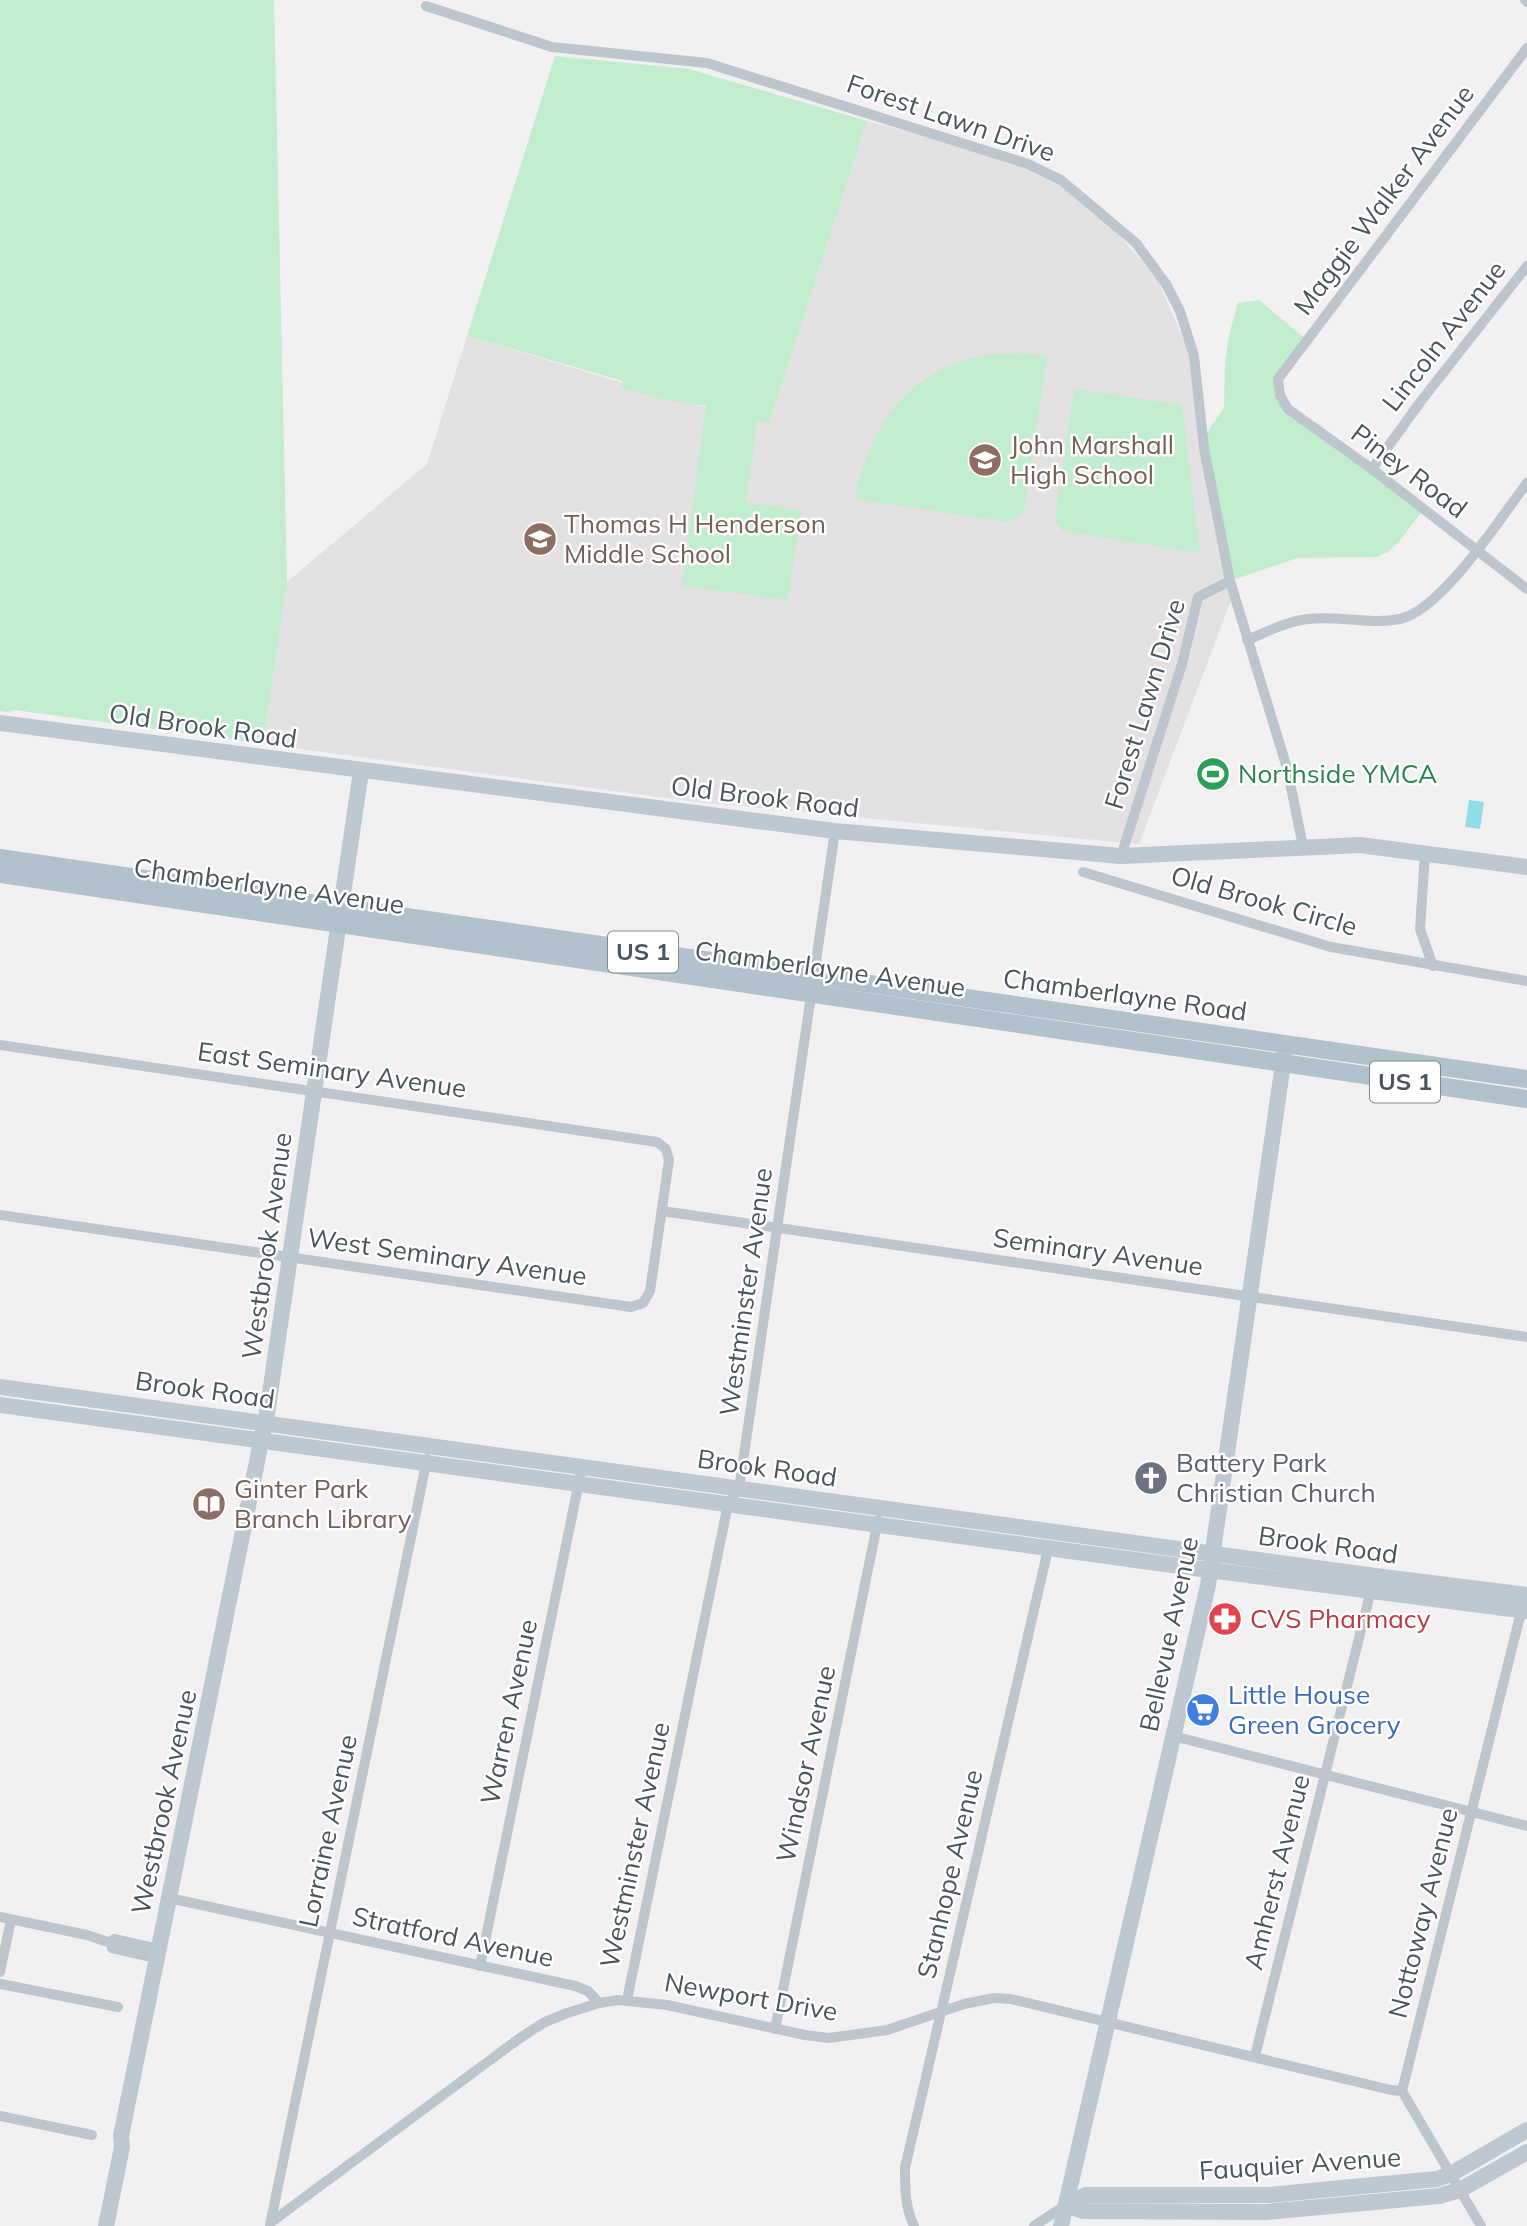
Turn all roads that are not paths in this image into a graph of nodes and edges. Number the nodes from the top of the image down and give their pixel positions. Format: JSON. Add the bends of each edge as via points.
{"nodes":[{"id":1,"x":426,"y":6,"type":"dead end"},
{"id":2,"x":1527,"y":48,"type":"edge"},
{"id":3,"x":1527,"y":266,"type":"edge"},
{"id":4,"x":1278,"y":379,"type":"joint"},
{"id":5,"x":1371,"y":469,"type":"junction"},
{"id":6,"x":1527,"y":483,"type":"edge"},
{"id":7,"x":1476,"y":550,"type":"junction"},
{"id":8,"x":1230,"y":581,"type":"junction"},
{"id":9,"x":1527,"y":589,"type":"edge"},
{"id":10,"x":1247,"y":640,"type":"junction"},
{"id":11,"x":0,"y":723,"type":"edge"},
{"id":12,"x":361,"y":771,"type":"junction"},
{"id":13,"x":835,"y":831,"type":"junction"},
{"id":14,"x":1303,"y":846,"type":"junction"},
{"id":15,"x":1425,"y":853,"type":"junction"},
{"id":16,"x":1121,"y":856,"type":"junction"},
{"id":17,"x":0,"y":858,"type":"edge"},
{"id":18,"x":1527,"y":867,"type":"edge"},
{"id":19,"x":1083,"y":872,"type":"dead end"},
{"id":20,"x":0,"y":874,"type":"edge"},
{"id":21,"x":339,"y":915,"type":"junction"},
{"id":22,"x":1433,"y":966,"type":"junction"},
{"id":23,"x":1527,"y":981,"type":"edge"},
{"id":24,"x":814,"y":985,"type":"junction"},
{"id":25,"x":1286,"y":1044,"type":"junction"},
{"id":26,"x":0,"y":1045,"type":"edge"},
{"id":27,"x":1283,"y":1064,"type":"junction"},
{"id":28,"x":1527,"y":1079,"type":"edge"},
{"id":29,"x":314,"y":1091,"type":"junction"},
{"id":30,"x":1527,"y":1099,"type":"edge"},
{"id":31,"x":662,"y":1211,"type":"junction"},
{"id":32,"x":0,"y":1215,"type":"edge"},
{"id":33,"x":778,"y":1228,"type":"junction"},
{"id":34,"x":290,"y":1257,"type":"junction"},
{"id":35,"x":1249,"y":1297,"type":"junction"},
{"id":36,"x":1527,"y":1337,"type":"edge"},
{"id":37,"x":0,"y":1387,"type":"edge"},
{"id":38,"x":0,"y":1405,"type":"edge"},
{"id":39,"x":265,"y":1423,"type":"junction"},
{"id":40,"x":262,"y":1441,"type":"junction"},
{"id":41,"x":430,"y":1446,"type":"junction"},
{"id":42,"x":427,"y":1463,"type":"junction"},
{"id":43,"x":582,"y":1467,"type":"junction"},
{"id":44,"x":579,"y":1484,"type":"junction"},
{"id":45,"x":739,"y":1489,"type":"junction"},
{"id":46,"x":728,"y":1504,"type":"junction"},
{"id":47,"x":880,"y":1508,"type":"junction"},
{"id":48,"x":877,"y":1525,"type":"junction"},
{"id":49,"x":1050,"y":1540,"type":"junction"},
{"id":50,"x":1213,"y":1554,"type":"junction"},
{"id":51,"x":1211,"y":1570,"type":"junction"},
{"id":52,"x":1373,"y":1584,"type":"junction"},
{"id":53,"x":1526,"y":1603,"type":"edge"},
{"id":54,"x":1173,"y":1737,"type":"junction"},
{"id":55,"x":1325,"y":1775,"type":"junction"},
{"id":56,"x":1472,"y":1811,"type":"junction"},
{"id":57,"x":1527,"y":1826,"type":"edge"},
{"id":58,"x":169,"y":1898,"type":"junction"},
{"id":59,"x":5,"y":1919,"type":"edge"},
{"id":60,"x":331,"y":1934,"type":"junction"},
{"id":61,"x":157,"y":1954,"type":"junction"},
{"id":62,"x":480,"y":1966,"type":"junction"},
{"id":63,"x":0,"y":1972,"type":"edge"},
{"id":64,"x":0,"y":1984,"type":"edge"},
{"id":65,"x":627,"y":2000,"type":"junction"},
{"id":66,"x":599,"y":2003,"type":"junction"},
{"id":67,"x":118,"y":2007,"type":"dead end"},
{"id":68,"x":942,"y":2009,"type":"junction"},
{"id":69,"x":1108,"y":2021,"type":"junction"},
{"id":70,"x":775,"y":2029,"type":"junction"},
{"id":71,"x":1255,"y":2056,"type":"junction"},
{"id":72,"x":1402,"y":2091,"type":"junction"},
{"id":73,"x":0,"y":2116,"type":"edge"},
{"id":74,"x":1527,"y":2130,"type":"edge"},
{"id":75,"x":92,"y":2135,"type":"dead end"},
{"id":76,"x":121,"y":2136,"type":"junction"},
{"id":77,"x":1527,"y":2152,"type":"edge"},
{"id":78,"x":1451,"y":2174,"type":"junction"},
{"id":79,"x":1460,"y":2190,"type":"junction"},
{"id":80,"x":1066,"y":2205,"type":"junction"},
{"id":81,"x":270,"y":2224,"type":"edge"},
{"id":82,"x":99,"y":2226,"type":"edge"},
{"id":83,"x":106,"y":2226,"type":"edge"},
{"id":84,"x":914,"y":2226,"type":"edge"},
{"id":85,"x":1034,"y":2226,"type":"edge"},
{"id":86,"x":1061,"y":2226,"type":"edge"},
{"id":87,"x":1481,"y":2226,"type":"edge"}],
"edges":[{"from":1,"to":8,"type":"street","name":"Forest Lawn Drive","via":[[552,47],[707,63],[1028,164],[1061,180],[1136,243],[1180,311],[1194,356],[1204,448]]},
{"from":2,"to":4,"type":"street","name":"Maggie Walker Avenue"},
{"from":3,"to":5,"type":"street","name":"Lincoln Avenue"},
{"from":4,"to":5,"type":"street","name":"Piney Road","via":[[1288,409]]},
{"from":5,"to":7,"type":"street","name":"Piney Road"},
{"from":6,"to":7,"type":"street"},
{"from":7,"to":9,"type":"street","name":"Piney Road"},
{"from":7,"to":10,"type":"street","via":[[1427,605],[1402,618],[1310,618]]},
{"from":8,"to":10,"type":"street","name":"Forest Lawn Drive"},
{"from":8,"to":16,"type":"street","name":"Forest Lawn Drive","via":[[1198,597],[1182,664]]},
{"from":10,"to":14,"type":"street","name":"Forest Lawn Drive","via":[[1287,768]]},
{"from":11,"to":12,"type":"street","name":"Old Brook Road"},
{"from":12,"to":13,"type":"street","name":"Old Brook Road"},
{"from":12,"to":21,"type":"street","name":"Westbrook Avenue"},
{"from":13,"to":16,"type":"street","name":"Old Brook Road"},
{"from":13,"to":24,"type":"street","name":"Westminster Avenue"},
{"from":14,"to":15,"type":"street","name":"Old Brook Road","via":[[1360,845]]},
{"from":14,"to":16,"type":"street","name":"Old Brook Road"},
{"from":15,"to":18,"type":"street","name":"Old Brook Road"},
{"from":15,"to":22,"type":"street","via":[[1420,929]]},
{"from":17,"to":21,"type":"main road","name":"Chamberlayne Road","number":"US 1"},
{"from":19,"to":22,"type":"street","name":"Old Brook Circle","via":[[1331,947]]},
{"from":20,"to":21,"type":"main road","name":"Chamberlayne Avenue","number":"US 1"},
{"from":21,"to":24,"type":"main road","name":"Chamberlayne Road","number":"US 1"},
{"from":21,"to":29,"type":"street","name":"Westbrook Avenue"},
{"from":22,"to":23,"type":"street","name":"Old Brook Circle"},
{"from":24,"to":25,"type":"main road","name":"Chamberlayne Road","number":"US 1"},
{"from":24,"to":27,"type":"main road","name":"Chamberlayne Avenue","number":"US 1"},
{"from":24,"to":33,"type":"street","name":"Westminster Avenue"},
{"from":25,"to":27,"type":"street","name":"Bellevue Avenue"},
{"from":25,"to":28,"type":"main road","number":"US 1"},
{"from":26,"to":29,"type":"street","name":"East Seminary Avenue"},
{"from":27,"to":30,"type":"main road","name":"Chamberlayne Avenue","number":"US 1"},
{"from":27,"to":35,"type":"street","name":"Bellevue Avenue"},
{"from":29,"to":31,"type":"street","name":"East Seminary Avenue","via":[[657,1142],[666,1149],[669,1160]]},
{"from":29,"to":34,"type":"street","name":"Westbrook Avenue"},
{"from":31,"to":33,"type":"street","name":"Seminary Avenue"},
{"from":31,"to":34,"type":"street","name":"West Seminary Avenue","via":[[650,1291],[637,1305]]},
{"from":32,"to":34,"type":"street","name":"West Seminary Avenue"},
{"from":33,"to":35,"type":"street","name":"Seminary Avenue"},
{"from":33,"to":45,"type":"street","name":"Westminster Avenue"},
{"from":34,"to":39,"type":"street","name":"Westbrook Avenue"},
{"from":35,"to":36,"type":"street","name":"Seminary Avenue"},
{"from":35,"to":50,"type":"street","name":"Bellevue Avenue"},
{"from":37,"to":39,"type":"street","name":"Brook Road"},
{"from":38,"to":40,"type":"street","name":"Brook Road"},
{"from":39,"to":40,"type":"street","name":"Westbrook Avenue"},
{"from":39,"to":41,"type":"street","name":"Brook Road"},
{"from":40,"to":42,"type":"street","name":"Brook Road"},
{"from":40,"to":58,"type":"street","name":"Westbrook Avenue"},
{"from":41,"to":42,"type":"street","name":"Lorraine Avenue"},
{"from":41,"to":43,"type":"street","name":"Brook Road"},
{"from":42,"to":44,"type":"street","name":"Brook Road"},
{"from":42,"to":60,"type":"street","name":"Lorraine Avenue"},
{"from":43,"to":44,"type":"street","name":"Warren Avenue"},
{"from":43,"to":45,"type":"street","name":"Brook Road"},
{"from":44,"to":46,"type":"street","name":"Brook Road"},
{"from":44,"to":62,"type":"street","name":"Warren Avenue"},
{"from":45,"to":46,"type":"street","name":"Westminster Avenue"},
{"from":45,"to":47,"type":"street","name":"Brook Road"},
{"from":46,"to":48,"type":"street","name":"Brook Road"},
{"from":46,"to":65,"type":"street","name":"Westminster Avenue"},
{"from":47,"to":48,"type":"street","name":"Windsor Avenue"},
{"from":47,"to":49,"type":"street","name":"Brook Road"},
{"from":48,"to":49,"type":"street","name":"Brook Road"},
{"from":48,"to":70,"type":"street","name":"Windsor Avenue"},
{"from":49,"to":50,"type":"street","name":"Brook Road"},
{"from":49,"to":51,"type":"street","name":"Brook Road"},
{"from":49,"to":68,"type":"street","name":"Stanhope Avenue"},
{"from":50,"to":51,"type":"street","name":"Bellevue Avenue"},
{"from":50,"to":52,"type":"street","name":"Brook Road"},
{"from":51,"to":52,"type":"street","name":"Brook Road"},
{"from":51,"to":54,"type":"street","name":"Bellevue Avenue"},
{"from":52,"to":53,"type":"street","name":"Brook Road"},
{"from":52,"to":55,"type":"street","name":"Amherst Avenue"},
{"from":53,"to":56,"type":"street","name":"Nottoway Avenue"},
{"from":54,"to":55,"type":"street"},
{"from":54,"to":69,"type":"street","name":"Bellevue Avenue"},
{"from":55,"to":56,"type":"street"},
{"from":55,"to":71,"type":"street","name":"Amherst Avenue"},
{"from":56,"to":57,"type":"street"},
{"from":56,"to":72,"type":"street","name":"Nottoway Avenue"},
{"from":58,"to":60,"type":"street","name":"Stratford Avenue"},
{"from":58,"to":61,"type":"street","name":"Westbrook Avenue"},
{"from":59,"to":61,"type":"street","via":[[87,1935],[111,1943],[112,1948]]},
{"from":59,"to":63,"type":"street"},
{"from":60,"to":62,"type":"street","name":"Stratford Avenue"},
{"from":60,"to":81,"type":"street","name":"Lorraine Avenue"},
{"from":61,"to":76,"type":"street","name":"Westbrook Avenue"},
{"from":62,"to":66,"type":"street","name":"Stratford Avenue","via":[[581,1988]]},
{"from":64,"to":67,"type":"street"},
{"from":65,"to":66,"type":"street","name":"Newport Drive"},
{"from":65,"to":70,"type":"street","name":"Newport Drive"},
{"from":66,"to":81,"type":"street","name":"Newport Drive","via":[[556,2017],[520,2038]]},
{"from":68,"to":69,"type":"street","name":"Newport Drive","via":[[1003,1998]]},
{"from":68,"to":70,"type":"street","name":"Newport Drive","via":[[887,2030],[836,2038]]},
{"from":68,"to":84,"type":"street","name":"Stanhope Avenue","via":[[905,2168],[904,2188]]},
{"from":69,"to":71,"type":"street","name":"Newport Drive"},
{"from":69,"to":80,"type":"street","name":"Bellevue Avenue"},
{"from":71,"to":72,"type":"street","name":"Newport Drive"},
{"from":72,"to":78,"type":"street"},
{"from":73,"to":75,"type":"street"},
{"from":74,"to":78,"type":"street","name":"Fauquier Avenue"},
{"from":76,"to":82,"type":"street","name":"Westbrook Avenue","via":[[106,2180]]},
{"from":76,"to":83,"type":"street","name":"Westbrook Avenue"},
{"from":77,"to":79,"type":"street","name":"Fauquier Avenue"},
{"from":78,"to":79,"type":"street"},
{"from":78,"to":80,"type":"street","name":"Fauquier Avenue","via":[[1269,2196],[1085,2195]]},
{"from":79,"to":80,"type":"street","name":"Fauquier Avenue","via":[[1439,2196],[1266,2212],[1083,2211]]},
{"from":79,"to":87,"type":"street"},
{"from":80,"to":85,"type":"street","name":"Fauquier Avenue"},
{"from":80,"to":86,"type":"street","name":"Bellevue Avenue"}]}
